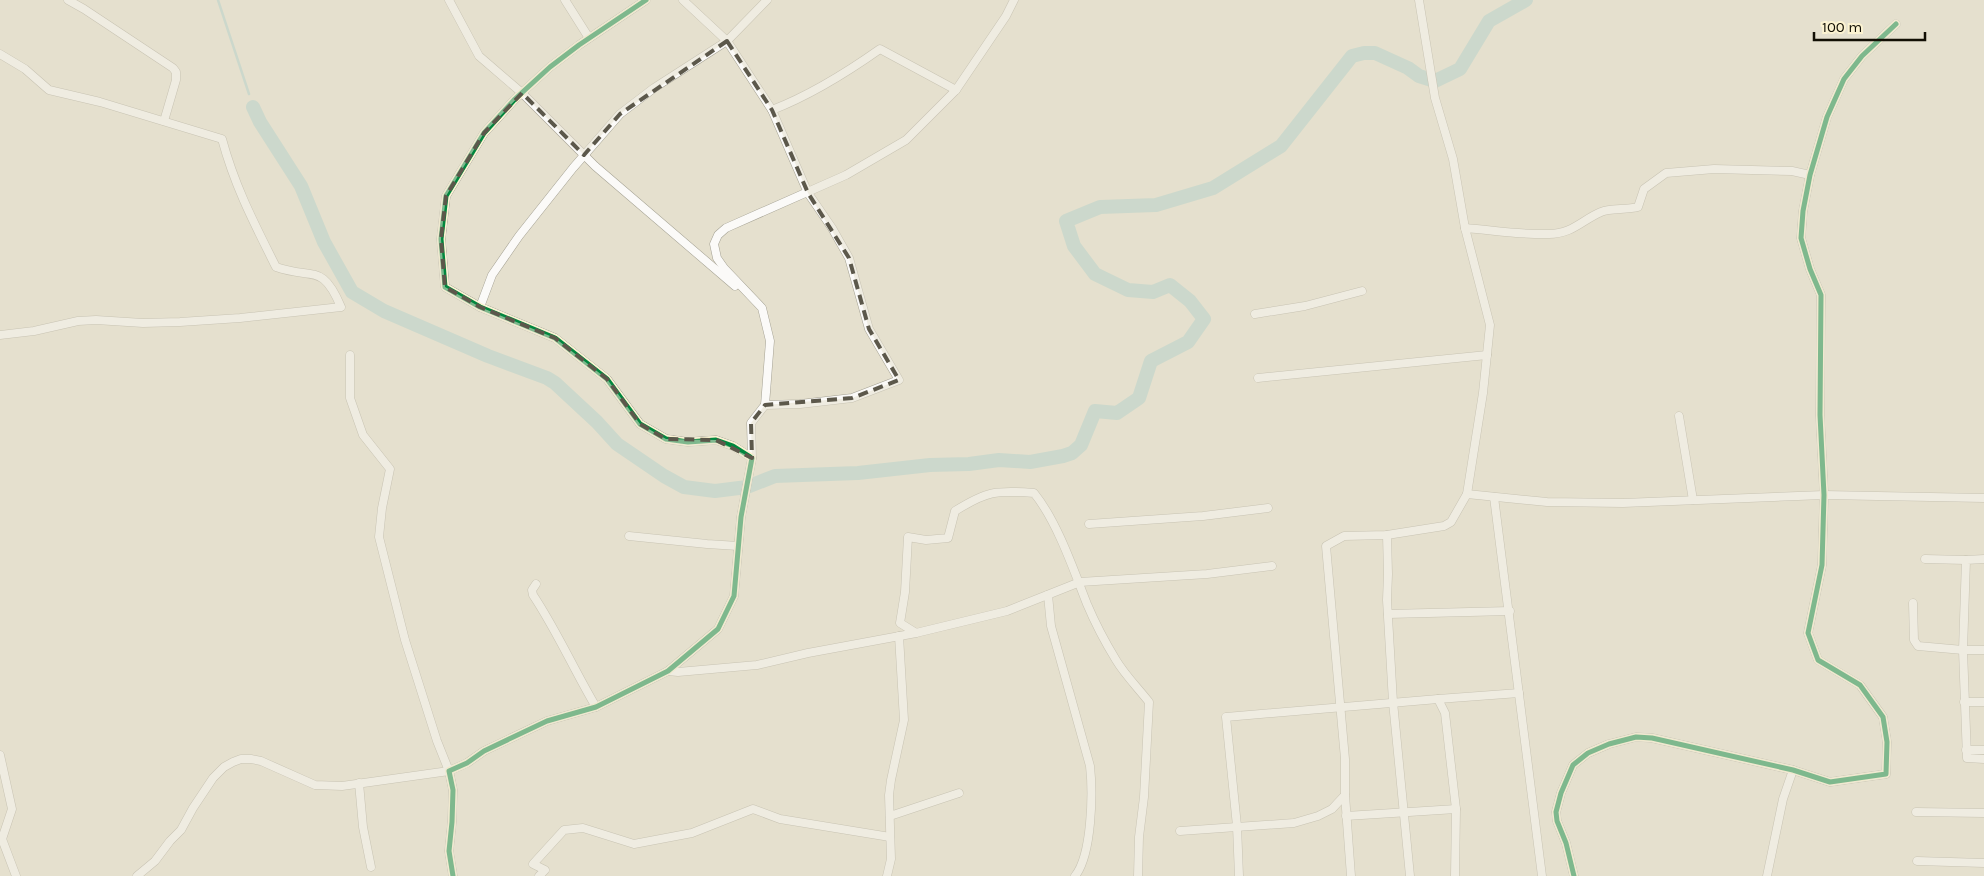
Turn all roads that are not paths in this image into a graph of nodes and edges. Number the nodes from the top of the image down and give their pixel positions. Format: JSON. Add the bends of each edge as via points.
{"nodes":[{"id":1,"x":68,"y":0,"type":"edge"},
{"id":2,"x":449,"y":0,"type":"edge"},
{"id":3,"x":565,"y":0,"type":"edge"},
{"id":4,"x":646,"y":0,"type":"edge"},
{"id":5,"x":683,"y":0,"type":"edge"},
{"id":6,"x":766,"y":0,"type":"edge"},
{"id":7,"x":1014,"y":0,"type":"edge"},
{"id":8,"x":1419,"y":0,"type":"edge"},
{"id":9,"x":1896,"y":24,"type":"dead end"},
{"id":10,"x":589,"y":38,"type":"junction"},
{"id":11,"x":727,"y":41,"type":"junction"},
{"id":12,"x":0,"y":54,"type":"edge"},
{"id":13,"x":956,"y":90,"type":"junction"},
{"id":14,"x":522,"y":93,"type":"junction"},
{"id":15,"x":772,"y":110,"type":"junction"},
{"id":16,"x":164,"y":121,"type":"junction"},
{"id":17,"x":584,"y":155,"type":"junction"},
{"id":18,"x":1810,"y":175,"type":"junction"},
{"id":19,"x":808,"y":193,"type":"junction"},
{"id":20,"x":1465,"y":228,"type":"junction"},
{"id":21,"x":1362,"y":291,"type":"dead end"},
{"id":22,"x":480,"y":307,"type":"junction"},
{"id":23,"x":762,"y":308,"type":"junction"},
{"id":24,"x":1255,"y":314,"type":"dead end"},
{"id":25,"x":0,"y":335,"type":"edge"},
{"id":26,"x":350,"y":355,"type":"dead end"},
{"id":27,"x":1487,"y":355,"type":"junction"},
{"id":28,"x":1258,"y":378,"type":"dead end"},
{"id":29,"x":766,"y":405,"type":"junction"},
{"id":30,"x":1679,"y":416,"type":"dead end"},
{"id":31,"x":752,"y":458,"type":"junction"},
{"id":32,"x":1468,"y":494,"type":"junction"},
{"id":33,"x":1824,"y":495,"type":"junction"},
{"id":34,"x":1494,"y":497,"type":"junction"},
{"id":35,"x":1984,"y":498,"type":"edge"},
{"id":36,"x":1693,"y":500,"type":"junction"},
{"id":37,"x":1268,"y":508,"type":"dead end"},
{"id":38,"x":1089,"y":524,"type":"dead end"},
{"id":39,"x":1387,"y":535,"type":"junction"},
{"id":40,"x":629,"y":536,"type":"dead end"},
{"id":41,"x":738,"y":546,"type":"junction"},
{"id":42,"x":1984,"y":558,"type":"edge"},
{"id":43,"x":1925,"y":559,"type":"dead end"},
{"id":44,"x":1966,"y":560,"type":"junction"},
{"id":45,"x":1272,"y":566,"type":"dead end"},
{"id":46,"x":1080,"y":582,"type":"junction"},
{"id":47,"x":536,"y":584,"type":"dead end"},
{"id":48,"x":1048,"y":595,"type":"junction"},
{"id":49,"x":1913,"y":603,"type":"dead end"},
{"id":50,"x":1510,"y":611,"type":"junction"},
{"id":51,"x":1388,"y":614,"type":"junction"},
{"id":52,"x":916,"y":633,"type":"junction"},
{"id":53,"x":899,"y":636,"type":"junction"},
{"id":54,"x":1963,"y":650,"type":"junction"},
{"id":55,"x":1984,"y":650,"type":"edge"},
{"id":56,"x":668,"y":671,"type":"junction"},
{"id":57,"x":1519,"y":693,"type":"junction"},
{"id":58,"x":1438,"y":699,"type":"junction"},
{"id":59,"x":1393,"y":702,"type":"junction"},
{"id":60,"x":1964,"y":702,"type":"junction"},
{"id":61,"x":1984,"y":702,"type":"edge"},
{"id":62,"x":596,"y":707,"type":"junction"},
{"id":63,"x":1340,"y":707,"type":"junction"},
{"id":64,"x":1966,"y":750,"type":"junction"},
{"id":65,"x":1984,"y":750,"type":"edge"},
{"id":66,"x":0,"y":755,"type":"edge"},
{"id":67,"x":1984,"y":759,"type":"edge"},
{"id":68,"x":1793,"y":770,"type":"junction"},
{"id":69,"x":449,"y":771,"type":"junction"},
{"id":70,"x":359,"y":783,"type":"junction"},
{"id":71,"x":959,"y":793,"type":"dead end"},
{"id":72,"x":1345,"y":795,"type":"junction"},
{"id":73,"x":1456,"y":809,"type":"junction"},
{"id":74,"x":1403,"y":812,"type":"junction"},
{"id":75,"x":1916,"y":812,"type":"dead end"},
{"id":76,"x":1984,"y":813,"type":"edge"},
{"id":77,"x":890,"y":816,"type":"junction"},
{"id":78,"x":1346,"y":816,"type":"junction"},
{"id":79,"x":1237,"y":826,"type":"junction"},
{"id":80,"x":1180,"y":831,"type":"dead end"},
{"id":81,"x":890,"y":837,"type":"junction"},
{"id":82,"x":1,"y":839,"type":"edge"},
{"id":83,"x":1917,"y":861,"type":"dead end"},
{"id":84,"x":1984,"y":863,"type":"edge"},
{"id":85,"x":371,"y":867,"type":"dead end"},
{"id":86,"x":16,"y":876,"type":"edge"},
{"id":87,"x":137,"y":876,"type":"edge"},
{"id":88,"x":454,"y":876,"type":"edge"},
{"id":89,"x":539,"y":876,"type":"edge"},
{"id":90,"x":887,"y":876,"type":"edge"},
{"id":91,"x":1075,"y":876,"type":"edge"},
{"id":92,"x":1138,"y":876,"type":"edge"},
{"id":93,"x":1239,"y":876,"type":"edge"},
{"id":94,"x":1351,"y":876,"type":"edge"},
{"id":95,"x":1410,"y":876,"type":"edge"},
{"id":96,"x":1455,"y":876,"type":"edge"},
{"id":97,"x":1542,"y":876,"type":"edge"},
{"id":98,"x":1574,"y":876,"type":"edge"},
{"id":99,"x":1767,"y":876,"type":"edge"}],
"edges":[{"from":1,"to":16,"type":"street","via":[[173,68],[176,80]]},
{"from":2,"to":14,"type":"street","via":[[479,56]]},
{"from":3,"to":10,"type":"street"},
{"from":4,"to":10,"type":"street"},
{"from":5,"to":11,"type":"street"},
{"from":6,"to":11,"type":"street"},
{"from":7,"to":13,"type":"street"},
{"from":8,"to":20,"type":"street","via":[[1435,98],[1453,159]]},
{"from":9,"to":18,"type":"street","via":[[1862,56],[1844,80],[1827,117]]},
{"from":10,"to":14,"type":"street"},
{"from":11,"to":15,"type":"street"},
{"from":11,"to":17,"type":"street","via":[[620,114]]},
{"from":12,"to":16,"type":"street","via":[[50,90]]},
{"from":13,"to":15,"type":"street","via":[[880,49],[836,80]]},
{"from":13,"to":19,"type":"street","via":[[906,140]]},
{"from":14,"to":17,"type":"street"},
{"from":14,"to":22,"type":"street","via":[[484,133],[446,196],[441,239],[445,287]]},
{"from":15,"to":19,"type":"street"},
{"from":16,"to":25,"type":"street","via":[[222,139],[240,195],[276,267],[324,278],[341,307],[180,322],[78,321]]},
{"from":17,"to":22,"type":"street","via":[[492,274]]},
{"from":17,"to":23,"type":"street"},
{"from":18,"to":20,"type":"street","via":[[1792,171],[1723,169],[1666,173],[1644,189],[1638,207],[1602,211],[1572,230],[1530,234]]},
{"from":18,"to":33,"type":"street","via":[[1802,212],[1801,238],[1821,295],[1820,409]]},
{"from":19,"to":23,"type":"street","via":[[726,228],[714,244],[717,258],[724,268]]},
{"from":19,"to":29,"type":"street","via":[[848,258],[869,329],[899,380],[852,398]]},
{"from":20,"to":27,"type":"street","via":[[1490,325]]},
{"from":21,"to":24,"type":"street","via":[[1305,306]]},
{"from":22,"to":31,"type":"street","via":[[555,338],[607,378],[640,424],[666,439],[688,442],[716,440]]},
{"from":23,"to":29,"type":"street","via":[[770,340]]},
{"from":26,"to":69,"type":"street","via":[[350,398],[363,435],[390,469],[379,537],[405,640]]},
{"from":27,"to":28,"type":"street"},
{"from":27,"to":32,"type":"street"},
{"from":29,"to":31,"type":"street","via":[[751,424]]},
{"from":30,"to":36,"type":"street"},
{"from":31,"to":41,"type":"street"},
{"from":32,"to":34,"type":"street"},
{"from":32,"to":39,"type":"street","via":[[1444,526]]},
{"from":33,"to":35,"type":"street"},
{"from":33,"to":36,"type":"street"},
{"from":33,"to":68,"type":"street","via":[[1822,564],[1808,633],[1818,660],[1860,685],[1883,717],[1887,742],[1886,774],[1830,782]]},
{"from":34,"to":36,"type":"street","via":[[1604,503]]},
{"from":34,"to":50,"type":"street"},
{"from":37,"to":38,"type":"street"},
{"from":39,"to":51,"type":"street"},
{"from":39,"to":63,"type":"street","via":[[1344,536],[1326,546]]},
{"from":40,"to":41,"type":"street"},
{"from":41,"to":56,"type":"street","via":[[734,596],[722,623]]},
{"from":42,"to":44,"type":"street"},
{"from":43,"to":44,"type":"street"},
{"from":44,"to":54,"type":"street"},
{"from":45,"to":46,"type":"street","via":[[1208,574]]},
{"from":46,"to":48,"type":"street"},
{"from":46,"to":52,"type":"street","via":[[1034,493],[1010,491],[980,496],[954,511],[948,538],[926,540],[908,537],[900,623]]},
{"from":46,"to":92,"type":"street","via":[[1116,661],[1149,702]]},
{"from":47,"to":62,"type":"street","via":[[533,595]]},
{"from":48,"to":52,"type":"street","via":[[1006,611]]},
{"from":48,"to":91,"type":"street","via":[[1051,626],[1090,766],[1092,785],[1092,808],[1084,858]]},
{"from":49,"to":54,"type":"street","via":[[1914,640],[1918,646]]},
{"from":50,"to":51,"type":"street"},
{"from":50,"to":57,"type":"street"},
{"from":51,"to":59,"type":"street"},
{"from":52,"to":53,"type":"street"},
{"from":53,"to":56,"type":"street","via":[[757,665]]},
{"from":53,"to":77,"type":"street","via":[[904,720],[891,780]]},
{"from":54,"to":55,"type":"street"},
{"from":54,"to":60,"type":"street"},
{"from":56,"to":62,"type":"street"},
{"from":57,"to":58,"type":"street"},
{"from":57,"to":97,"type":"street"},
{"from":58,"to":59,"type":"street"},
{"from":58,"to":73,"type":"street","via":[[1445,713]]},
{"from":59,"to":63,"type":"street"},
{"from":59,"to":74,"type":"street"},
{"from":60,"to":61,"type":"street"},
{"from":60,"to":64,"type":"street"},
{"from":62,"to":69,"type":"street","via":[[547,722]]},
{"from":63,"to":72,"type":"street"},
{"from":63,"to":79,"type":"street","via":[[1226,716]]},
{"from":64,"to":65,"type":"street"},
{"from":64,"to":67,"type":"street","via":[[1966,758]]},
{"from":66,"to":82,"type":"street","via":[[12,809]]},
{"from":68,"to":98,"type":"street","via":[[1652,738],[1636,737],[1588,752],[1573,765],[1556,812]]},
{"from":68,"to":99,"type":"street","via":[[1783,799]]},
{"from":69,"to":70,"type":"street"},
{"from":69,"to":88,"type":"street","via":[[453,790],[448,850]]},
{"from":70,"to":85,"type":"street"},
{"from":70,"to":87,"type":"street","via":[[315,785],[261,762],[241,759],[233,762],[214,778],[181,830],[155,861]]},
{"from":71,"to":77,"type":"street"},
{"from":72,"to":78,"type":"street"},
{"from":72,"to":79,"type":"street","via":[[1332,809],[1294,823]]},
{"from":73,"to":74,"type":"street"},
{"from":73,"to":96,"type":"street"},
{"from":74,"to":78,"type":"street"},
{"from":74,"to":95,"type":"street"},
{"from":75,"to":76,"type":"street"},
{"from":77,"to":81,"type":"street"},
{"from":78,"to":94,"type":"street"},
{"from":79,"to":80,"type":"street"},
{"from":79,"to":93,"type":"street"},
{"from":81,"to":89,"type":"street","via":[[780,819],[753,809],[692,833],[634,844],[583,828],[564,830],[533,864],[545,870]]},
{"from":81,"to":90,"type":"street","via":[[891,859]]},
{"from":82,"to":86,"type":"street"},
{"from":83,"to":84,"type":"street"}]}
